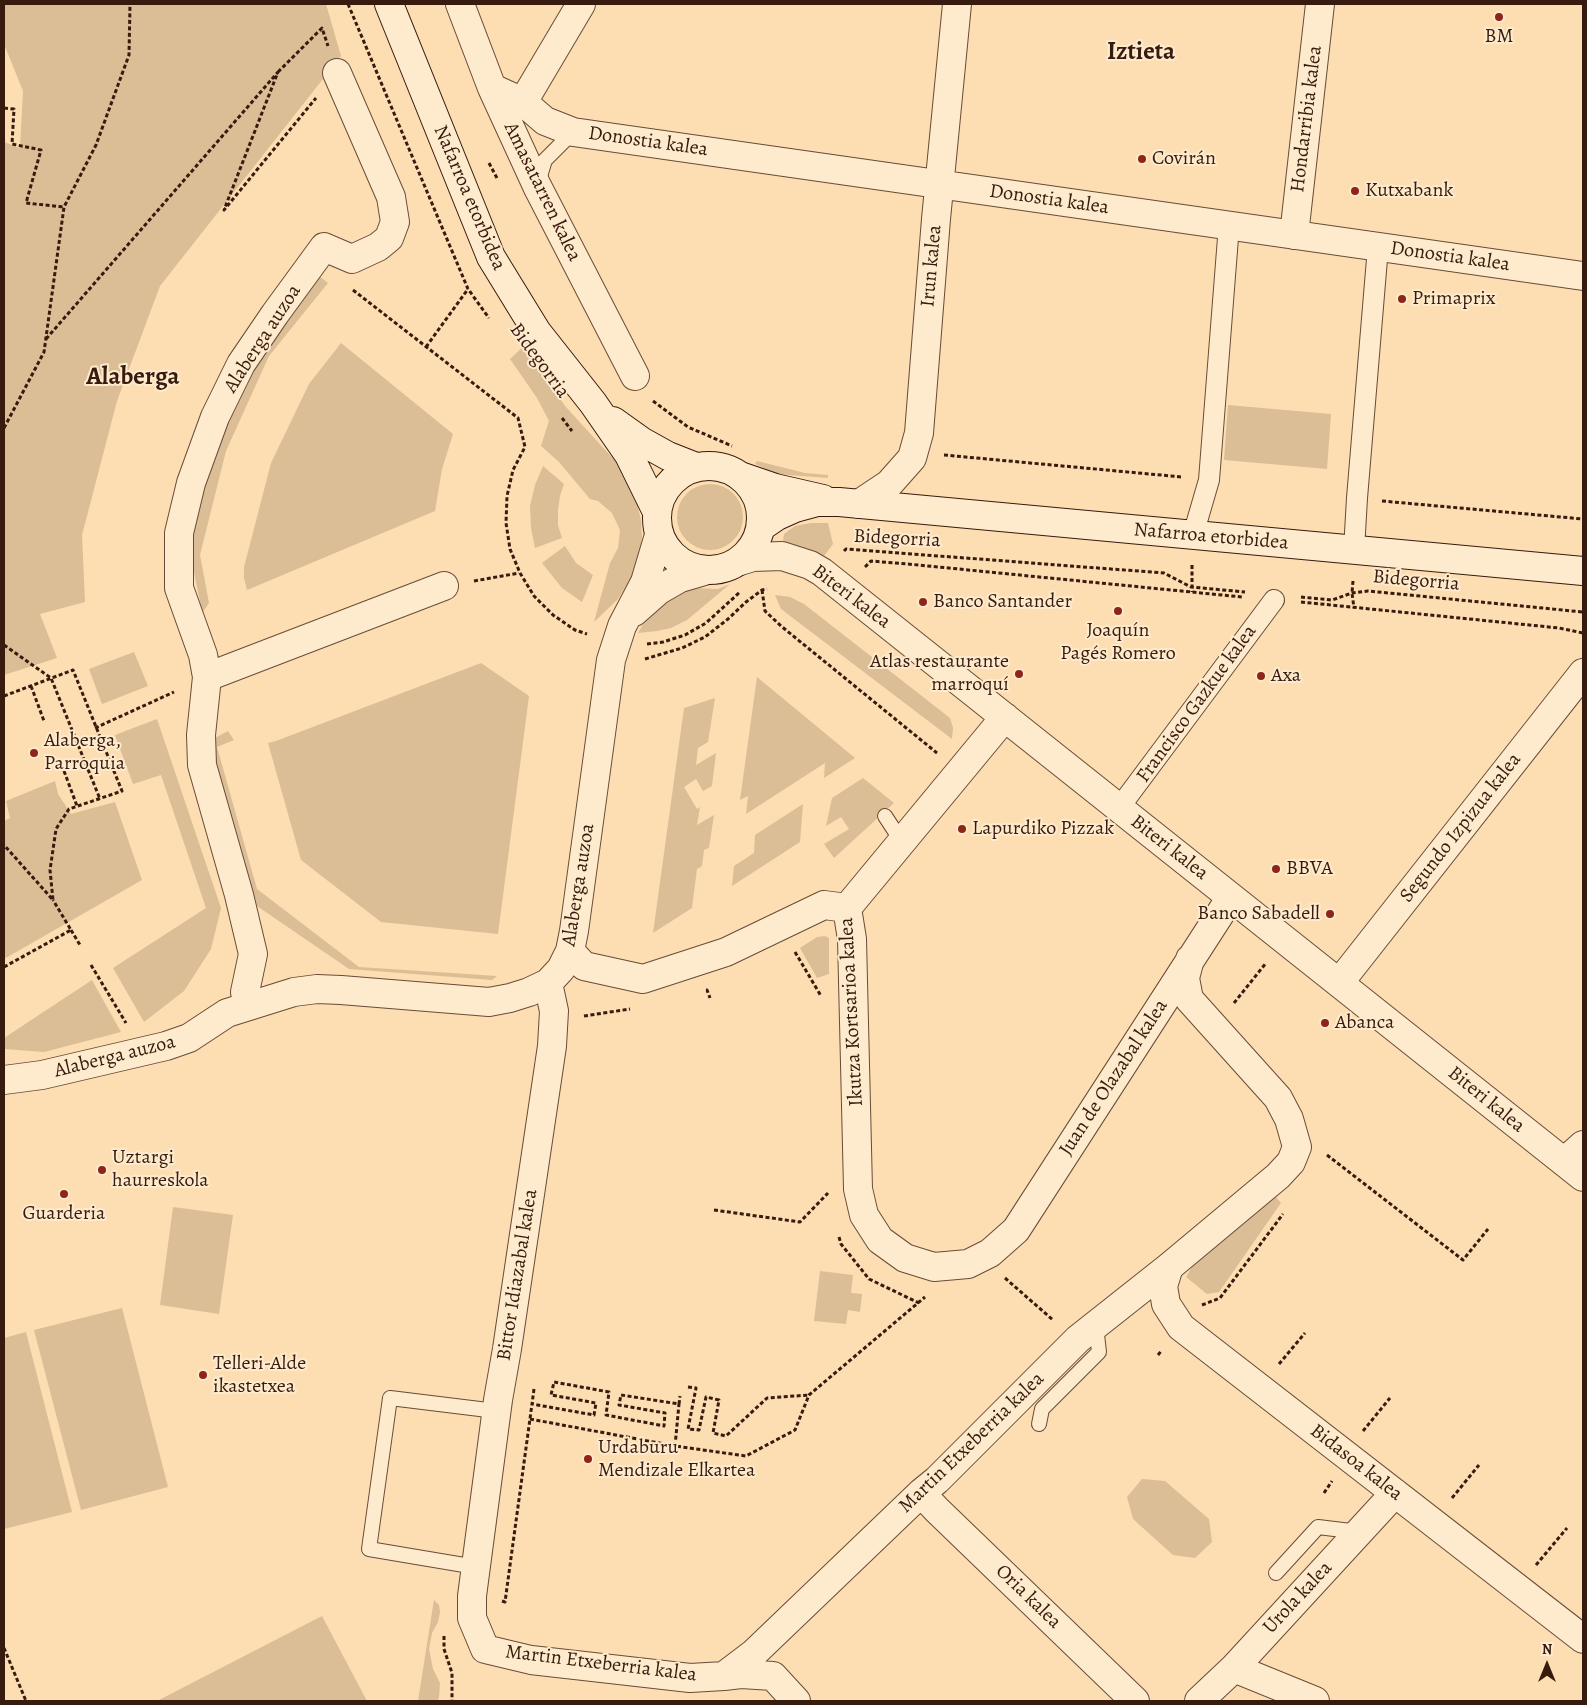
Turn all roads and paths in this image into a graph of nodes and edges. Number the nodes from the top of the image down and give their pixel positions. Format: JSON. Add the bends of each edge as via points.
{"nodes":[{"id":1,"x":130,"y":4,"type":"edge"},
{"id":2,"x":348,"y":4,"type":"edge"},
{"id":3,"x":389,"y":4,"type":"edge"},
{"id":4,"x":460,"y":4,"type":"edge"},
{"id":5,"x":581,"y":4,"type":"edge"},
{"id":6,"x":956,"y":4,"type":"edge"},
{"id":7,"x":1320,"y":4,"type":"edge"},
{"id":8,"x":322,"y":28,"type":"dead end"},
{"id":9,"x":278,"y":72,"type":"junction"},
{"id":10,"x":337,"y":72,"type":"joint"},
{"id":11,"x":492,"y":88,"type":"junction"},
{"id":12,"x":523,"y":102,"type":"junction"},
{"id":13,"x":4,"y":108,"type":"edge"},
{"id":14,"x":573,"y":132,"type":"junction"},
{"id":15,"x":939,"y":184,"type":"junction"},
{"id":16,"x":537,"y":186,"type":"junction"},
{"id":17,"x":64,"y":208,"type":"junction"},
{"id":18,"x":1229,"y":226,"type":"junction"},
{"id":19,"x":1294,"y":235,"type":"junction"},
{"id":20,"x":1378,"y":247,"type":"junction"},
{"id":21,"x":1583,"y":276,"type":"edge"},
{"id":22,"x":345,"y":284,"type":"dead end"},
{"id":23,"x":468,"y":289,"type":"junction"},
{"id":24,"x":491,"y":320,"type":"dead end"},
{"id":25,"x":46,"y":338,"type":"junction"},
{"id":26,"x":426,"y":347,"type":"junction"},
{"id":27,"x":635,"y":376,"type":"dead end"},
{"id":28,"x":593,"y":403,"type":"junction"},
{"id":29,"x":559,"y":414,"type":"dead end"},
{"id":30,"x":4,"y":428,"type":"edge"},
{"id":31,"x":919,"y":432,"type":"junction"},
{"id":32,"x":576,"y":437,"type":"dead end"},
{"id":33,"x":696,"y":468,"type":"junction"},
{"id":34,"x":740,"y":476,"type":"junction"},
{"id":35,"x":1209,"y":480,"type":"junction"},
{"id":36,"x":1356,"y":498,"type":"junction"},
{"id":37,"x":849,"y":503,"type":"junction"},
{"id":38,"x":1583,"y":519,"type":"edge"},
{"id":39,"x":658,"y":524,"type":"junction"},
{"id":40,"x":761,"y":527,"type":"junction"},
{"id":41,"x":1193,"y":535,"type":"junction"},
{"id":42,"x":1354,"y":550,"type":"junction"},
{"id":43,"x":740,"y":561,"type":"junction"},
{"id":44,"x":704,"y":571,"type":"junction"},
{"id":45,"x":1583,"y":571,"type":"edge"},
{"id":46,"x":822,"y":572,"type":"junction"},
{"id":47,"x":520,"y":573,"type":"junction"},
{"id":48,"x":444,"y":586,"type":"joint"},
{"id":49,"x":746,"y":588,"type":"dead end"},
{"id":50,"x":771,"y":588,"type":"dead end"},
{"id":51,"x":762,"y":590,"type":"junction"},
{"id":52,"x":846,"y":590,"type":"junction"},
{"id":53,"x":1247,"y":592,"type":"dead end"},
{"id":54,"x":1294,"y":597,"type":"dead end"},
{"id":55,"x":1274,"y":600,"type":"junction"},
{"id":56,"x":1583,"y":612,"type":"edge"},
{"id":57,"x":1583,"y":633,"type":"edge"},
{"id":58,"x":612,"y":635,"type":"junction"},
{"id":59,"x":4,"y":646,"type":"edge"},
{"id":60,"x":640,"y":660,"type":"dead end"},
{"id":61,"x":1583,"y":673,"type":"edge"},
{"id":62,"x":208,"y":677,"type":"junction"},
{"id":63,"x":51,"y":678,"type":"junction"},
{"id":64,"x":31,"y":686,"type":"junction"},
{"id":65,"x":4,"y":696,"type":"edge"},
{"id":66,"x":1005,"y":717,"type":"junction"},
{"id":67,"x":44,"y":721,"type":"dead end"},
{"id":68,"x":95,"y":728,"type":"junction"},
{"id":69,"x":932,"y":760,"type":"dead end"},
{"id":70,"x":64,"y":771,"type":"dead end"},
{"id":71,"x":100,"y":799,"type":"junction"},
{"id":72,"x":77,"y":806,"type":"junction"},
{"id":73,"x":1119,"y":808,"type":"junction"},
{"id":74,"x":885,"y":816,"type":"dead end"},
{"id":75,"x":902,"y":842,"type":"junction"},
{"id":76,"x":4,"y":845,"type":"edge"},
{"id":77,"x":1231,"y":897,"type":"junction"},
{"id":78,"x":53,"y":900,"type":"junction"},
{"id":79,"x":847,"y":908,"type":"junction"},
{"id":80,"x":71,"y":930,"type":"junction"},
{"id":81,"x":1290,"y":944,"type":"junction"},
{"id":82,"x":80,"y":945,"type":"dead end"},
{"id":83,"x":793,"y":949,"type":"dead end"},
{"id":84,"x":570,"y":951,"type":"junction"},
{"id":85,"x":1190,"y":959,"type":"junction"},
{"id":86,"x":91,"y":964,"type":"dead end"},
{"id":87,"x":4,"y":967,"type":"edge"},
{"id":88,"x":1339,"y":982,"type":"junction"},
{"id":89,"x":548,"y":983,"type":"junction"},
{"id":90,"x":1239,"y":998,"type":"dead end"},
{"id":91,"x":823,"y":1000,"type":"dead end"},
{"id":92,"x":248,"y":1006,"type":"junction"},
{"id":93,"x":638,"y":1008,"type":"dead end"},
{"id":94,"x":583,"y":1025,"type":"dead end"},
{"id":95,"x":137,"y":1053,"type":"junction"},
{"id":96,"x":4,"y":1080,"type":"edge"},
{"id":97,"x":1577,"y":1162,"type":"edge"},
{"id":98,"x":1322,"y":1163,"type":"dead end"},
{"id":99,"x":714,"y":1210,"type":"dead end"},
{"id":100,"x":1286,"y":1210,"type":"dead end"},
{"id":101,"x":800,"y":1222,"type":"dead end"},
{"id":102,"x":1488,"y":1229,"type":"dead end"},
{"id":103,"x":995,"y":1263,"type":"junction"},
{"id":104,"x":1169,"y":1267,"type":"junction"},
{"id":105,"x":930,"y":1293,"type":"dead end"},
{"id":106,"x":1056,"y":1323,"type":"dead end"},
{"id":107,"x":1096,"y":1326,"type":"junction"},
{"id":108,"x":1181,"y":1327,"type":"junction"},
{"id":109,"x":1305,"y":1333,"type":"dead end"},
{"id":110,"x":1276,"y":1368,"type":"dead end"},
{"id":111,"x":534,"y":1387,"type":"dead end"},
{"id":112,"x":688,"y":1387,"type":"dead end"},
{"id":113,"x":808,"y":1395,"type":"junction"},
{"id":114,"x":680,"y":1396,"type":"dead end"},
{"id":115,"x":1390,"y":1398,"type":"dead end"},
{"id":116,"x":679,"y":1404,"type":"junction"},
{"id":117,"x":496,"y":1411,"type":"junction"},
{"id":118,"x":530,"y":1419,"type":"dead end"},
{"id":119,"x":1039,"y":1424,"type":"dead end"},
{"id":120,"x":1360,"y":1435,"type":"dead end"},
{"id":121,"x":674,"y":1446,"type":"junction"},
{"id":122,"x":1479,"y":1465,"type":"dead end"},
{"id":123,"x":921,"y":1493,"type":"junction"},
{"id":124,"x":1395,"y":1493,"type":"junction"},
{"id":125,"x":1447,"y":1504,"type":"dead end"},
{"id":126,"x":1567,"y":1528,"type":"dead end"},
{"id":127,"x":1359,"y":1532,"type":"junction"},
{"id":128,"x":476,"y":1567,"type":"junction"},
{"id":129,"x":1531,"y":1571,"type":"dead end"},
{"id":130,"x":1276,"y":1573,"type":"dead end"},
{"id":131,"x":1583,"y":1640,"type":"edge"},
{"id":132,"x":4,"y":1648,"type":"edge"},
{"id":133,"x":1234,"y":1668,"type":"junction"},
{"id":134,"x":724,"y":1676,"type":"junction"},
{"id":135,"x":26,"y":1701,"type":"edge"},
{"id":136,"x":796,"y":1701,"type":"edge"},
{"id":137,"x":1135,"y":1701,"type":"edge"},
{"id":138,"x":1199,"y":1701,"type":"edge"},
{"id":139,"x":1315,"y":1701,"type":"edge"}],
"edges":[{"from":1,"to":17,"type":"path","via":[[128,55],[96,145]]},
{"from":2,"to":23,"type":"path","name":"Bidegorria"},
{"from":3,"to":28,"type":"street","name":"Nafarroa etorbidea","via":[[491,257],[536,332]]},
{"from":4,"to":11,"type":"street","name":"Amasatarren kalea"},
{"from":5,"to":12,"type":"street"},
{"from":6,"to":15,"type":"street","name":"Irun kalea"},
{"from":7,"to":19,"type":"street","name":"Hondarribia kalea"},
{"from":8,"to":9,"type":"path"},
{"from":9,"to":10,"type":"path","via":[[224,210]]},
{"from":9,"to":25,"type":"path"},
{"from":10,"to":62,"type":"street","name":"Alaberga auzoa","via":[[390,196],[395,222],[388,238],[378,247],[352,259],[324,247],[241,364],[215,417],[191,483],[179,533],[179,588]]},
{"from":11,"to":12,"type":"street","name":"Donostia kalea"},
{"from":11,"to":16,"type":"street","name":"Amasatarren kalea"},
{"from":12,"to":14,"type":"street","name":"Donostia kalea","via":[[545,121]]},
{"from":13,"to":17,"type":"path","via":[[14,109],[12,144],[41,150],[26,203]]},
{"from":14,"to":15,"type":"street","name":"Donostia kalea"},
{"from":14,"to":16,"type":"lane","via":[[545,160]]},
{"from":15,"to":18,"type":"street","name":"Donostia kalea"},
{"from":15,"to":31,"type":"street","name":"Irun kalea"},
{"from":16,"to":27,"type":"street","name":"Amasatarren kalea"},
{"from":17,"to":25,"type":"path"},
{"from":18,"to":19,"type":"street","name":"Donostia kalea"},
{"from":18,"to":35,"type":"street"},
{"from":19,"to":20,"type":"street","name":"Donostia kalea"},
{"from":20,"to":21,"type":"street","name":"Donostia kalea"},
{"from":20,"to":36,"type":"street"},
{"from":22,"to":26,"type":"path"},
{"from":23,"to":24,"type":"path","name":"Bidegorria"},
{"from":23,"to":26,"type":"path"},
{"from":25,"to":30,"type":"path","via":[[44,352]]},
{"from":26,"to":47,"type":"path","via":[[518,418],[524,447],[513,470],[507,496],[506,523],[510,549]]},
{"from":28,"to":33,"type":"street","name":"Nafarroa etorbidea","via":[[641,441]]},
{"from":28,"to":39,"type":"street","name":"Nafarroa etorbidea","via":[[629,455]]},
{"from":29,"to":32,"type":"path","name":"Bidegorria"},
{"from":31,"to":35,"type":"path","via":[[934,434],[940,454]]},
{"from":31,"to":37,"type":"street","name":"Irun kalea","via":[[912,458],[890,484]]},
{"from":33,"to":34,"type":"street","via":[[712,466]]},
{"from":33,"to":39,"type":"street","via":[[670,483],[661,496]]},
{"from":34,"to":37,"type":"street","name":"Nafarroa etorbidea","via":[[775,488]]},
{"from":34,"to":40,"type":"street","via":[[758,499]]},
{"from":35,"to":41,"type":"street"},
{"from":36,"to":38,"type":"path"},
{"from":36,"to":42,"type":"street"},
{"from":37,"to":40,"type":"street","name":"Nafarroa etorbidea","via":[[816,502],[777,516]]},
{"from":37,"to":41,"type":"street","name":"Nafarroa etorbidea"},
{"from":39,"to":44,"type":"street","via":[[668,550],[678,560]]},
{"from":39,"to":58,"type":"street","name":"Alaberga auzoa","via":[[645,582]]},
{"from":40,"to":43,"type":"street","via":[[757,541]]},
{"from":41,"to":42,"type":"street","name":"Nafarroa etorbidea"},
{"from":42,"to":45,"type":"street","name":"Nafarroa etorbidea"},
{"from":43,"to":44,"type":"street","via":[[729,567]]},
{"from":43,"to":46,"type":"street","name":"Biteri kalea","via":[[782,556]]},
{"from":44,"to":58,"type":"street","name":"Alaberga auzoa","via":[[680,578],[659,590]]},
{"from":46,"to":52,"type":"street","name":"Biteri kalea"},
{"from":46,"to":53,"type":"path","name":"Bidegorria","via":[[846,549],[1164,573],[1191,587]]},
{"from":47,"to":48,"type":"path"},
{"from":47,"to":58,"type":"path","via":[[534,596],[575,630]]},
{"from":48,"to":62,"type":"street"},
{"from":49,"to":58,"type":"path","via":[[706,623],[685,635],[640,646]]},
{"from":50,"to":51,"type":"path"},
{"from":51,"to":60,"type":"path","via":[[705,637],[682,648]]},
{"from":51,"to":69,"type":"path","via":[[765,611],[937,753]]},
{"from":52,"to":55,"type":"path","via":[[871,561]]},
{"from":52,"to":66,"type":"street","name":"Biteri kalea"},
{"from":54,"to":56,"type":"path","name":"Bidegorria","via":[[1332,600],[1368,591]]},
{"from":55,"to":57,"type":"path"},
{"from":55,"to":73,"type":"street","name":"Francisco Gazkue kalea"},
{"from":58,"to":84,"type":"street","name":"Alaberga auzoa"},
{"from":59,"to":63,"type":"path"},
{"from":61,"to":88,"type":"street","name":"Segundo Izpizua kalea"},
{"from":62,"to":68,"type":"path"},
{"from":62,"to":92,"type":"street","name":"Alaberga auzoa","via":[[201,735],[202,765],[253,954],[245,992]]},
{"from":63,"to":64,"type":"path"},
{"from":63,"to":68,"type":"path","via":[[73,670]]},
{"from":63,"to":71,"type":"path"},
{"from":64,"to":65,"type":"path"},
{"from":64,"to":67,"type":"path"},
{"from":66,"to":73,"type":"street","name":"Biteri kalea"},
{"from":66,"to":75,"type":"street","name":"Ikutza Kortsarioa kalea"},
{"from":68,"to":71,"type":"path","via":[[122,791]]},
{"from":70,"to":72,"type":"path"},
{"from":71,"to":72,"type":"path"},
{"from":72,"to":78,"type":"path","via":[[69,809],[56,828],[50,870]]},
{"from":73,"to":77,"type":"street","name":"Biteri kalea"},
{"from":74,"to":75,"type":"lane"},
{"from":75,"to":79,"type":"street","name":"Ikutza Kortsarioa kalea"},
{"from":76,"to":78,"type":"path"},
{"from":77,"to":81,"type":"street","name":"Biteri kalea"},
{"from":77,"to":85,"type":"street","name":"Juan de Olazabal kalea"},
{"from":78,"to":80,"type":"path"},
{"from":79,"to":84,"type":"street","via":[[824,905],[726,952],[643,979],[584,966]]},
{"from":79,"to":103,"type":"street","name":"Ikutza Kortsarioa kalea","via":[[852,939],[858,1189],[864,1215],[880,1240],[905,1258],[934,1267]]},
{"from":80,"to":82,"type":"path"},
{"from":80,"to":87,"type":"path"},
{"from":81,"to":88,"type":"street","name":"Biteri kalea"},
{"from":81,"to":90,"type":"path","via":[[1270,957]]},
{"from":83,"to":91,"type":"path"},
{"from":84,"to":89,"type":"street","name":"Alaberga auzoa","via":[[561,969]]},
{"from":85,"to":103,"type":"street","name":"Juan de Olazabal kalea"},
{"from":85,"to":104,"type":"street","name":"Martin Etxeberria kalea","via":[[1185,978],[1189,999],[1278,1098],[1289,1119],[1297,1148],[1291,1162],[1278,1176]]},
{"from":86,"to":95,"type":"path","via":[[132,1033]]},
{"from":88,"to":97,"type":"street","name":"Biteri kalea"},
{"from":89,"to":92,"type":"street","name":"Alaberga auzoa","via":[[529,992],[490,1002],[317,989],[294,992]]},
{"from":89,"to":117,"type":"street","name":"Bittor Idiazabal kalea","via":[[554,1012],[552,1046]]},
{"from":92,"to":95,"type":"street","name":"Alaberga auzoa","via":[[227,1013],[189,1038]]},
{"from":93,"to":94,"type":"path","via":[[584,1016]]},
{"from":95,"to":96,"type":"street","name":"Alaberga auzoa","via":[[42,1075]]},
{"from":98,"to":102,"type":"path","via":[[1328,1155],[1463,1260]]},
{"from":99,"to":101,"type":"path"},
{"from":100,"to":108,"type":"path","via":[[1220,1298],[1197,1306]]},
{"from":103,"to":106,"type":"path"},
{"from":104,"to":107,"type":"street","name":"Martin Etxeberria kalea"},
{"from":104,"to":108,"type":"street","name":"Bidasoa kalea","via":[[1164,1286],[1166,1304]]},
{"from":105,"to":113,"type":"path"},
{"from":107,"to":119,"type":"lane","via":[[1099,1352],[1042,1409]]},
{"from":107,"to":123,"type":"street","name":"Martin Etxeberria kalea","via":[[1078,1339]]},
{"from":108,"to":124,"type":"street","name":"Bidasoa kalea"},
{"from":109,"to":110,"type":"path"},
{"from":111,"to":116,"type":"path","via":[[532,1404],[594,1415],[596,1402],[551,1395],[554,1382],[609,1392],[606,1415],[664,1426],[665,1413],[619,1405],[621,1395]]},
{"from":112,"to":113,"type":"path","via":[[696,1388],[688,1429],[699,1430],[706,1397],[719,1400],[713,1433],[726,1436],[768,1398]]},
{"from":113,"to":121,"type":"path","via":[[795,1430],[746,1456]]},
{"from":114,"to":116,"type":"path"},
{"from":115,"to":120,"type":"path"},
{"from":116,"to":121,"type":"path"},
{"from":117,"to":128,"type":"street","name":"Bittor Idiazabal kalea"},
{"from":117,"to":128,"type":"lane","via":[[390,1398],[369,1550]]},
{"from":118,"to":121,"type":"path"},
{"from":122,"to":125,"type":"path"},
{"from":123,"to":134,"type":"street","name":"Martin Etxeberria kalea","via":[[753,1654]]},
{"from":123,"to":137,"type":"street","name":"Oria kalea"},
{"from":124,"to":127,"type":"street","name":"Urola kalea"},
{"from":124,"to":131,"type":"street","name":"Bidasoa kalea"},
{"from":126,"to":129,"type":"path"},
{"from":127,"to":130,"type":"lane","via":[[1318,1527]]},
{"from":127,"to":133,"type":"street","name":"Urola kalea"},
{"from":128,"to":134,"type":"street","name":"Martin Etxeberria kalea","via":[[472,1618],[485,1650],[531,1660],[690,1678]]},
{"from":132,"to":135,"type":"path"},
{"from":133,"to":138,"type":"street","name":"Urola kalea"},
{"from":133,"to":139,"type":"street"},
{"from":134,"to":136,"type":"street","via":[[773,1676]]}]}
